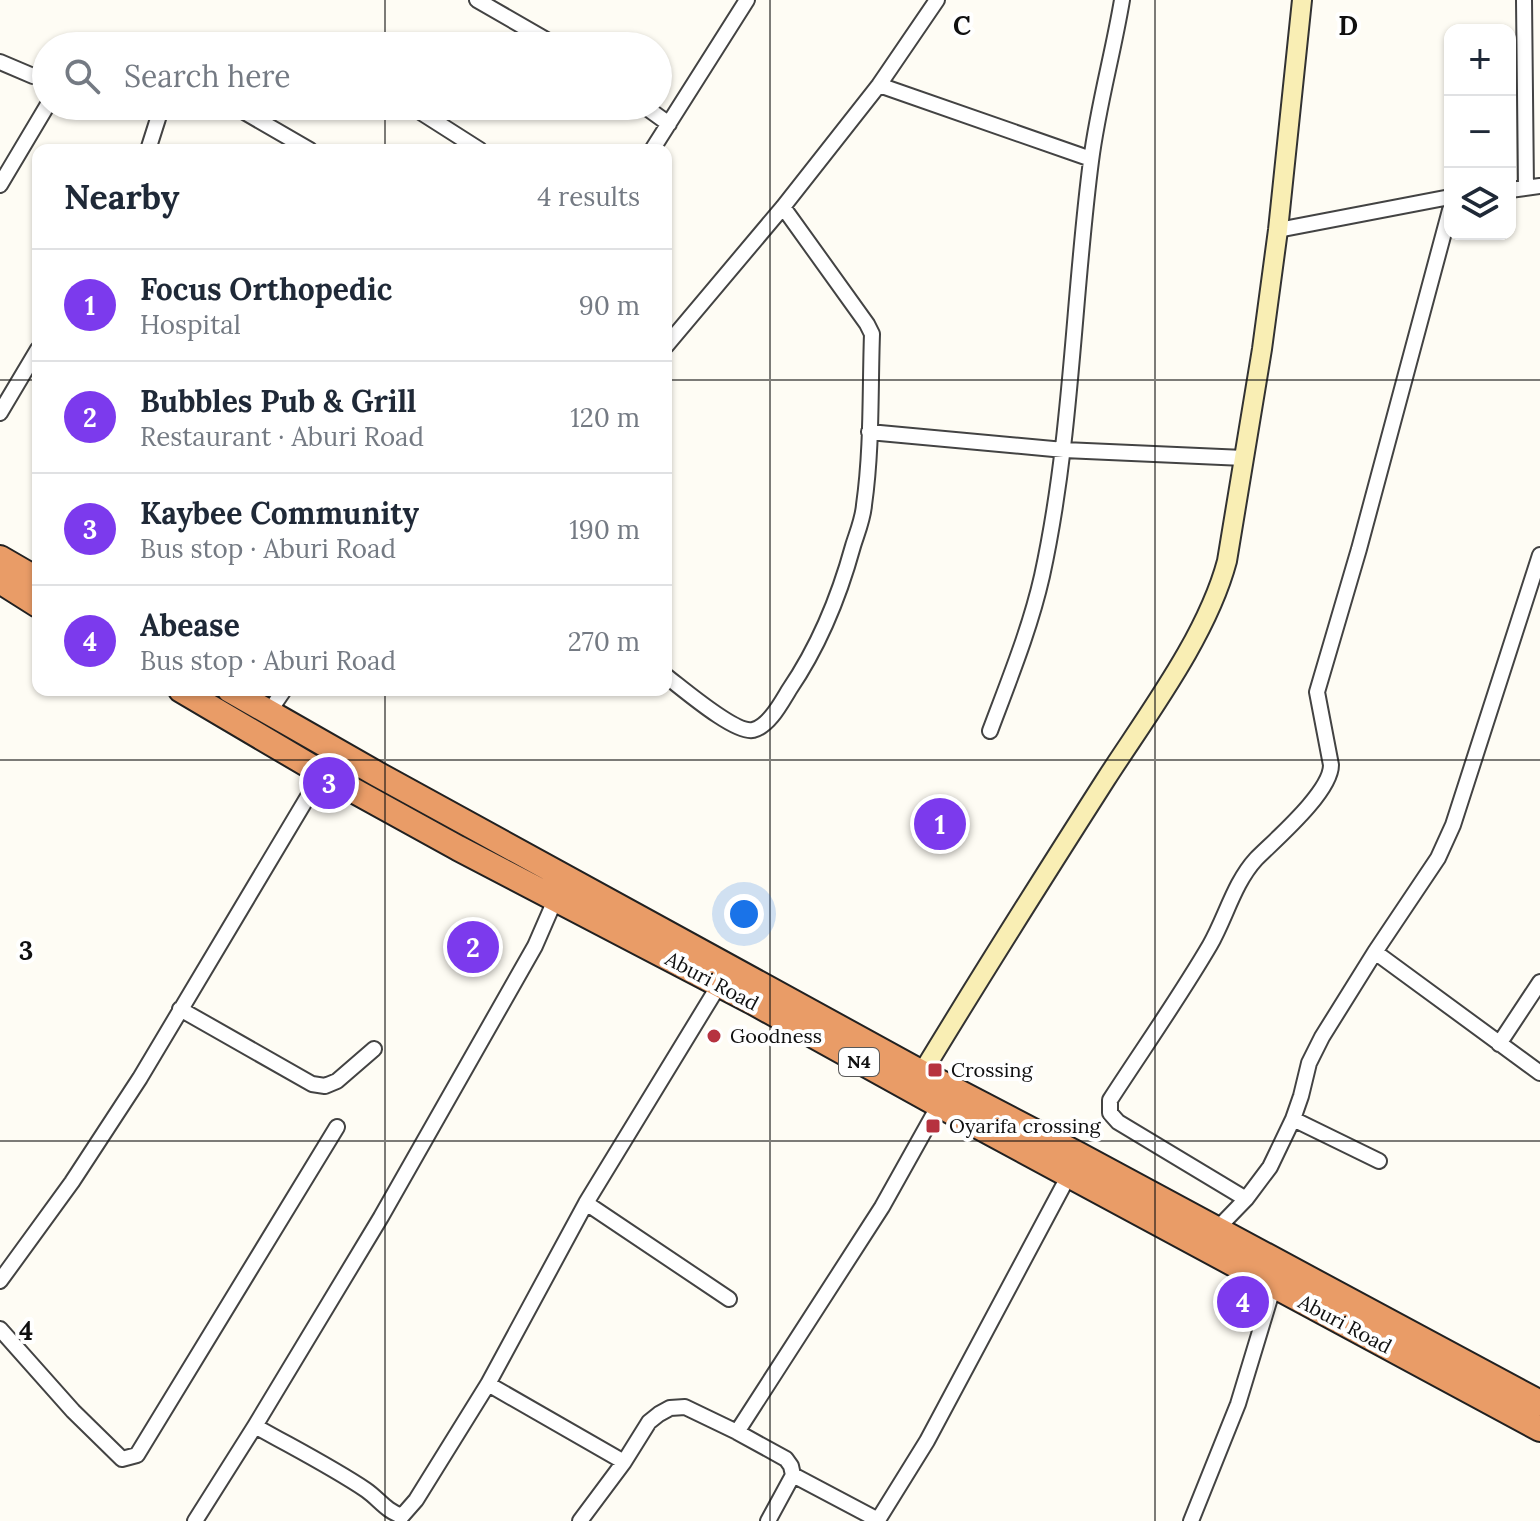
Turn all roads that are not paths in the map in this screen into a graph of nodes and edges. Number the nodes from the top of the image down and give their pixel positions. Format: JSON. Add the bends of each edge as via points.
{"nodes":[{"id":1,"x":477,"y":0,"type":"edge"},
{"id":2,"x":747,"y":0,"type":"edge"},
{"id":3,"x":937,"y":0,"type":"edge"},
{"id":4,"x":1122,"y":0,"type":"edge"},
{"id":5,"x":1302,"y":0,"type":"edge"},
{"id":6,"x":1524,"y":0,"type":"edge"},
{"id":7,"x":533,"y":32,"type":"edge"},
{"id":8,"x":0,"y":62,"type":"edge"},
{"id":9,"x":32,"y":76,"type":"edge"},
{"id":10,"x":879,"y":85,"type":"junction"},
{"id":11,"x":672,"y":119,"type":"edge"},
{"id":12,"x":39,"y":120,"type":"edge"},
{"id":13,"x":158,"y":120,"type":"edge"},
{"id":14,"x":258,"y":120,"type":"edge"},
{"id":15,"x":432,"y":120,"type":"edge"},
{"id":16,"x":663,"y":120,"type":"edge"},
{"id":17,"x":672,"y":120,"type":"edge"},
{"id":18,"x":669,"y":124,"type":"junction"},
{"id":19,"x":458,"y":137,"type":"junction"},
{"id":20,"x":150,"y":144,"type":"edge"},
{"id":21,"x":300,"y":144,"type":"edge"},
{"id":22,"x":454,"y":144,"type":"edge"},
{"id":23,"x":470,"y":144,"type":"edge"},
{"id":24,"x":656,"y":144,"type":"edge"},
{"id":25,"x":1091,"y":159,"type":"junction"},
{"id":26,"x":0,"y":185,"type":"edge"},
{"id":27,"x":1533,"y":187,"type":"edge"},
{"id":28,"x":1444,"y":198,"type":"edge"},
{"id":29,"x":783,"y":207,"type":"junction"},
{"id":30,"x":1278,"y":230,"type":"junction"},
{"id":31,"x":1444,"y":232,"type":"edge"},
{"id":32,"x":672,"y":339,"type":"edge"},
{"id":33,"x":32,"y":359,"type":"edge"},
{"id":34,"x":0,"y":413,"type":"edge"},
{"id":35,"x":869,"y":432,"type":"junction"},
{"id":36,"x":1064,"y":450,"type":"junction"},
{"id":37,"x":1244,"y":458,"type":"junction"},
{"id":38,"x":1540,"y":555,"type":"edge"},
{"id":39,"x":0,"y":558,"type":"edge"},
{"id":40,"x":1537,"y":574,"type":"edge"},
{"id":41,"x":32,"y":577,"type":"edge"},
{"id":42,"x":0,"y":581,"type":"edge"},
{"id":43,"x":32,"y":601,"type":"edge"},
{"id":44,"x":672,"y":680,"type":"edge"},
{"id":45,"x":191,"y":696,"type":"edge"},
{"id":46,"x":241,"y":696,"type":"edge"},
{"id":47,"x":280,"y":696,"type":"edge"},
{"id":48,"x":269,"y":712,"type":"junction"},
{"id":49,"x":990,"y":731,"type":"dead end"},
{"id":50,"x":322,"y":773,"type":"junction"},
{"id":51,"x":594,"y":892,"type":"junction"},
{"id":52,"x":555,"y":900,"type":"junction"},
{"id":53,"x":583,"y":915,"type":"junction"},
{"id":54,"x":1375,"y":952,"type":"junction"},
{"id":55,"x":1540,"y":982,"type":"edge"},
{"id":56,"x":719,"y":985,"type":"junction"},
{"id":57,"x":180,"y":1009,"type":"junction"},
{"id":58,"x":1499,"y":1044,"type":"junction"},
{"id":59,"x":374,"y":1049,"type":"dead end"},
{"id":60,"x":922,"y":1073,"type":"junction"},
{"id":61,"x":1540,"y":1073,"type":"edge"},
{"id":62,"x":939,"y":1105,"type":"junction"},
{"id":63,"x":1293,"y":1119,"type":"junction"},
{"id":64,"x":337,"y":1127,"type":"dead end"},
{"id":65,"x":1379,"y":1161,"type":"dead end"},
{"id":66,"x":1069,"y":1175,"type":"junction"},
{"id":67,"x":1246,"y":1199,"type":"junction"},
{"id":68,"x":586,"y":1203,"type":"junction"},
{"id":69,"x":1216,"y":1230,"type":"junction"},
{"id":70,"x":0,"y":1281,"type":"edge"},
{"id":71,"x":1274,"y":1285,"type":"junction"},
{"id":72,"x":729,"y":1299,"type":"dead end"},
{"id":73,"x":0,"y":1329,"type":"edge"},
{"id":74,"x":488,"y":1384,"type":"junction"},
{"id":75,"x":1540,"y":1403,"type":"edge"},
{"id":76,"x":255,"y":1426,"type":"junction"},
{"id":77,"x":1540,"y":1429,"type":"edge"},
{"id":78,"x":737,"y":1432,"type":"junction"},
{"id":79,"x":624,"y":1462,"type":"junction"},
{"id":80,"x":793,"y":1475,"type":"junction"},
{"id":81,"x":195,"y":1521,"type":"edge"},
{"id":82,"x":580,"y":1521,"type":"edge"},
{"id":83,"x":768,"y":1521,"type":"edge"},
{"id":84,"x":878,"y":1521,"type":"edge"},
{"id":85,"x":1191,"y":1521,"type":"edge"}],
"edges":[{"from":1,"to":7,"type":"street"},
{"from":2,"to":11,"type":"street"},
{"from":3,"to":10,"type":"street"},
{"from":4,"to":25,"type":"street"},
{"from":5,"to":30,"type":"street"},
{"from":6,"to":27,"type":"street"},
{"from":8,"to":9,"type":"street"},
{"from":10,"to":25,"type":"street"},
{"from":10,"to":29,"type":"street"},
{"from":12,"to":26,"type":"street"},
{"from":13,"to":20,"type":"street"},
{"from":14,"to":21,"type":"street"},
{"from":15,"to":19,"type":"street"},
{"from":16,"to":18,"type":"street"},
{"from":17,"to":18,"type":"street"},
{"from":18,"to":24,"type":"street"},
{"from":19,"to":22,"type":"street"},
{"from":19,"to":23,"type":"street"},
{"from":25,"to":36,"type":"street"},
{"from":28,"to":30,"type":"street"},
{"from":29,"to":32,"type":"street"},
{"from":29,"to":35,"type":"street","via":[[872,334]]},
{"from":30,"to":37,"type":"street"},
{"from":31,"to":67,"type":"street","via":[[1317,692],[1331,774],[1243,877],[1210,946],[1110,1100],[1110,1113],[1118,1122]]},
{"from":33,"to":34,"type":"street"},
{"from":35,"to":36,"type":"street"},
{"from":35,"to":44,"type":"street","via":[[864,507],[843,583],[804,669],[777,709],[753,730],[743,729]]},
{"from":36,"to":37,"type":"street"},
{"from":36,"to":49,"type":"street","via":[[1042,576]]},
{"from":37,"to":60,"type":"street","via":[[1227,561],[1209,611]]},
{"from":38,"to":40,"type":"street"},
{"from":39,"to":41,"type":"highway"},
{"from":40,"to":54,"type":"street","via":[[1453,825],[1438,858]]},
{"from":42,"to":43,"type":"highway"},
{"from":45,"to":50,"type":"highway","name":"Aburi Road","number":"N4"},
{"from":46,"to":48,"type":"highway","name":"Aburi Road","number":"N4"},
{"from":47,"to":48,"type":"street"},
{"from":48,"to":51,"type":"highway","name":"Aburi Road","number":"N4"},
{"from":50,"to":52,"type":"highway","name":"Aburi Road","number":"N4"},
{"from":50,"to":57,"type":"street"},
{"from":51,"to":53,"type":"highway"},
{"from":51,"to":60,"type":"highway","name":"Aburi Road","number":"N4"},
{"from":52,"to":53,"type":"highway","name":"Aburi Road","number":"N4"},
{"from":52,"to":76,"type":"street","via":[[535,946],[389,1203]]},
{"from":53,"to":56,"type":"highway","name":"Aburi Road","number":"N4"},
{"from":54,"to":58,"type":"street"},
{"from":54,"to":63,"type":"street","via":[[1309,1063]]},
{"from":55,"to":58,"type":"street"},
{"from":56,"to":62,"type":"highway","name":"Aburi Road","number":"N4"},
{"from":56,"to":68,"type":"street"},
{"from":57,"to":59,"type":"street","via":[[312,1084],[337,1081]]},
{"from":57,"to":70,"type":"street","via":[[72,1182]]},
{"from":58,"to":61,"type":"street"},
{"from":60,"to":69,"type":"highway","name":"Aburi Road","number":"N4"},
{"from":62,"to":66,"type":"highway","name":"Aburi Road","number":"N4"},
{"from":62,"to":78,"type":"street","via":[[882,1207]]},
{"from":63,"to":65,"type":"street"},
{"from":63,"to":67,"type":"street","via":[[1270,1167]]},
{"from":64,"to":73,"type":"street","via":[[137,1455],[122,1459]]},
{"from":66,"to":71,"type":"highway","name":"Aburi Road","number":"N4"},
{"from":66,"to":84,"type":"street","via":[[927,1441]]},
{"from":67,"to":69,"type":"street"},
{"from":68,"to":72,"type":"street"},
{"from":68,"to":74,"type":"street"},
{"from":69,"to":75,"type":"highway","name":"Aburi Road","number":"N4"},
{"from":71,"to":77,"type":"highway","name":"Aburi Road","number":"N4"},
{"from":71,"to":85,"type":"street","via":[[1238,1404]]},
{"from":74,"to":76,"type":"street","via":[[402,1516]]},
{"from":74,"to":79,"type":"street"},
{"from":76,"to":81,"type":"street"},
{"from":78,"to":79,"type":"street","via":[[685,1407],[670,1408],[649,1422]]},
{"from":78,"to":80,"type":"street","via":[[786,1459]]},
{"from":79,"to":82,"type":"street"},
{"from":80,"to":83,"type":"street"},
{"from":80,"to":84,"type":"street"}]}
